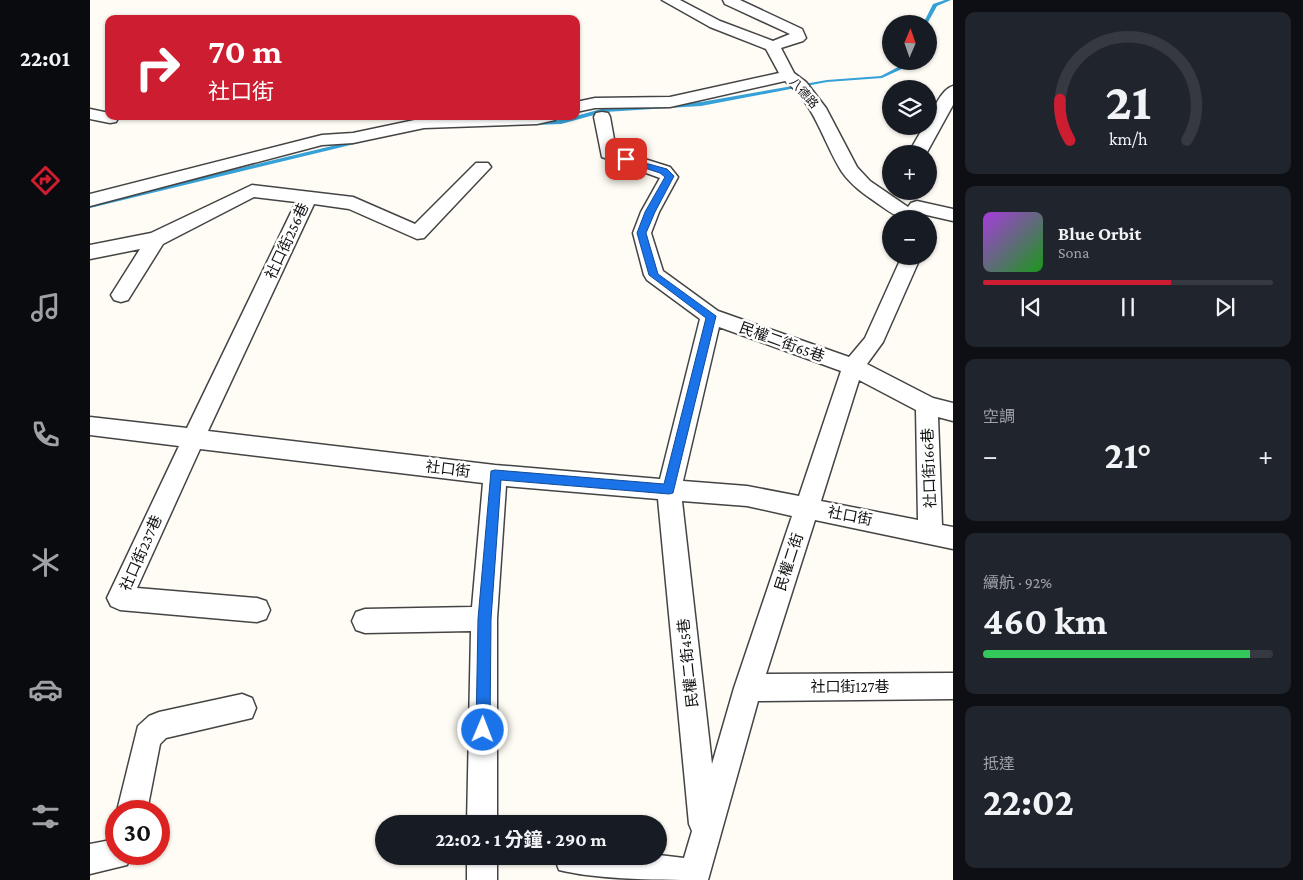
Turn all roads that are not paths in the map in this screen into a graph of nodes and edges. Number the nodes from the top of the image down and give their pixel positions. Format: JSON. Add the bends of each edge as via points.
{"nodes":[{"id":1,"x":669,"y":0,"type":"edge"},
{"id":2,"x":730,"y":1,"type":"dead end"},
{"id":3,"x":772,"y":46,"type":"junction"},
{"id":4,"x":793,"y":80,"type":"junction"},
{"id":5,"x":953,"y":91,"type":"edge"},
{"id":6,"x":580,"y":106,"type":"edge"},
{"id":7,"x":90,"y":114,"type":"edge"},
{"id":8,"x":105,"y":117,"type":"edge"},
{"id":9,"x":602,"y":117,"type":"dead end"},
{"id":10,"x":509,"y":120,"type":"edge"},
{"id":11,"x":922,"y":145,"type":"edge"},
{"id":12,"x":482,"y":167,"type":"dead end"},
{"id":13,"x":308,"y":198,"type":"junction"},
{"id":14,"x":90,"y":200,"type":"edge"},
{"id":15,"x":916,"y":209,"type":"edge"},
{"id":16,"x":953,"y":215,"type":"edge"},
{"id":17,"x":156,"y":239,"type":"junction"},
{"id":18,"x":90,"y":252,"type":"edge"},
{"id":19,"x":908,"y":265,"type":"edge"},
{"id":20,"x":121,"y":295,"type":"dead end"},
{"id":21,"x":711,"y":316,"type":"junction"},
{"id":22,"x":852,"y":367,"type":"junction"},
{"id":23,"x":927,"y":405,"type":"junction"},
{"id":24,"x":953,"y":412,"type":"edge"},
{"id":25,"x":90,"y":426,"type":"edge"},
{"id":26,"x":194,"y":438,"type":"junction"},
{"id":27,"x":495,"y":475,"type":"junction"},
{"id":28,"x":669,"y":489,"type":"junction"},
{"id":29,"x":807,"y":507,"type":"junction"},
{"id":30,"x":930,"y":532,"type":"junction"},
{"id":31,"x":953,"y":538,"type":"edge"},
{"id":32,"x":258,"y":610,"type":"dead end"},
{"id":33,"x":484,"y":619,"type":"junction"},
{"id":34,"x":365,"y":621,"type":"dead end"},
{"id":35,"x":953,"y":686,"type":"edge"},
{"id":36,"x":748,"y":688,"type":"junction"},
{"id":37,"x":242,"y":708,"type":"dead end"},
{"id":38,"x":134,"y":800,"type":"edge"},
{"id":39,"x":482,"y":815,"type":"edge"},
{"id":40,"x":706,"y":838,"type":"junction"},
{"id":41,"x":105,"y":856,"type":"edge"},
{"id":42,"x":90,"y":859,"type":"edge"},
{"id":43,"x":482,"y":865,"type":"edge"},
{"id":44,"x":611,"y":865,"type":"edge"},
{"id":45,"x":694,"y":877,"type":"edge"},
{"id":46,"x":482,"y":880,"type":"edge"}],
"edges":[{"from":1,"to":3,"type":"street","via":[[716,24]]},
{"from":2,"to":3,"type":"street","via":[[797,32],[798,38]]},
{"from":3,"to":4,"type":"street","name":"八德路"},
{"from":4,"to":6,"type":"street","via":[[670,102]]},
{"from":4,"to":15,"type":"street","name":"八德路","via":[[818,108],[850,170],[864,185]]},
{"from":5,"to":11,"type":"street"},
{"from":7,"to":8,"type":"street"},
{"from":9,"to":21,"type":"street","name":"民權二街65巷","via":[[608,152],[664,171],[669,176],[642,233],[654,275]]},
{"from":10,"to":14,"type":"street","via":[[424,123],[353,138],[322,140]]},
{"from":12,"to":13,"type":"street","via":[[417,233],[353,203]]},
{"from":13,"to":17,"type":"street","name":"社口街256巷","via":[[252,191]]},
{"from":13,"to":26,"type":"street","name":"社口街256巷"},
{"from":15,"to":16,"type":"street"},
{"from":17,"to":18,"type":"street","name":"社口街256巷"},
{"from":17,"to":20,"type":"street"},
{"from":19,"to":22,"type":"street","name":"民權二街","via":[[873,342]]},
{"from":21,"to":22,"type":"street","name":"民權二街65巷"},
{"from":21,"to":28,"type":"street","name":"民權二街45巷"},
{"from":22,"to":23,"type":"street","name":"民權二街65巷"},
{"from":22,"to":29,"type":"street","name":"民權二街"},
{"from":23,"to":24,"type":"street","name":"民權二街65巷"},
{"from":23,"to":30,"type":"street","name":"社口街166巷"},
{"from":25,"to":26,"type":"street","name":"社口街"},
{"from":26,"to":27,"type":"street","name":"社口街"},
{"from":26,"to":32,"type":"street","name":"社口街237巷","via":[[120,598]]},
{"from":27,"to":28,"type":"street","name":"社口街"},
{"from":27,"to":33,"type":"street"},
{"from":28,"to":29,"type":"street","name":"社口街","via":[[747,496]]},
{"from":28,"to":40,"type":"street","name":"民權二街45巷"},
{"from":29,"to":30,"type":"street","name":"社口街"},
{"from":29,"to":36,"type":"street","name":"民權二街"},
{"from":30,"to":31,"type":"street","name":"社口街"},
{"from":33,"to":34,"type":"street"},
{"from":33,"to":39,"type":"street"},
{"from":35,"to":36,"type":"street","name":"社口街127巷"},
{"from":36,"to":40,"type":"street","name":"民權二街"},
{"from":37,"to":38,"type":"street","via":[[159,726],[148,736]]},
{"from":40,"to":45,"type":"street","name":"民權二街"},
{"from":41,"to":42,"type":"street"},
{"from":43,"to":46,"type":"street"},
{"from":44,"to":45,"type":"street"}]}
